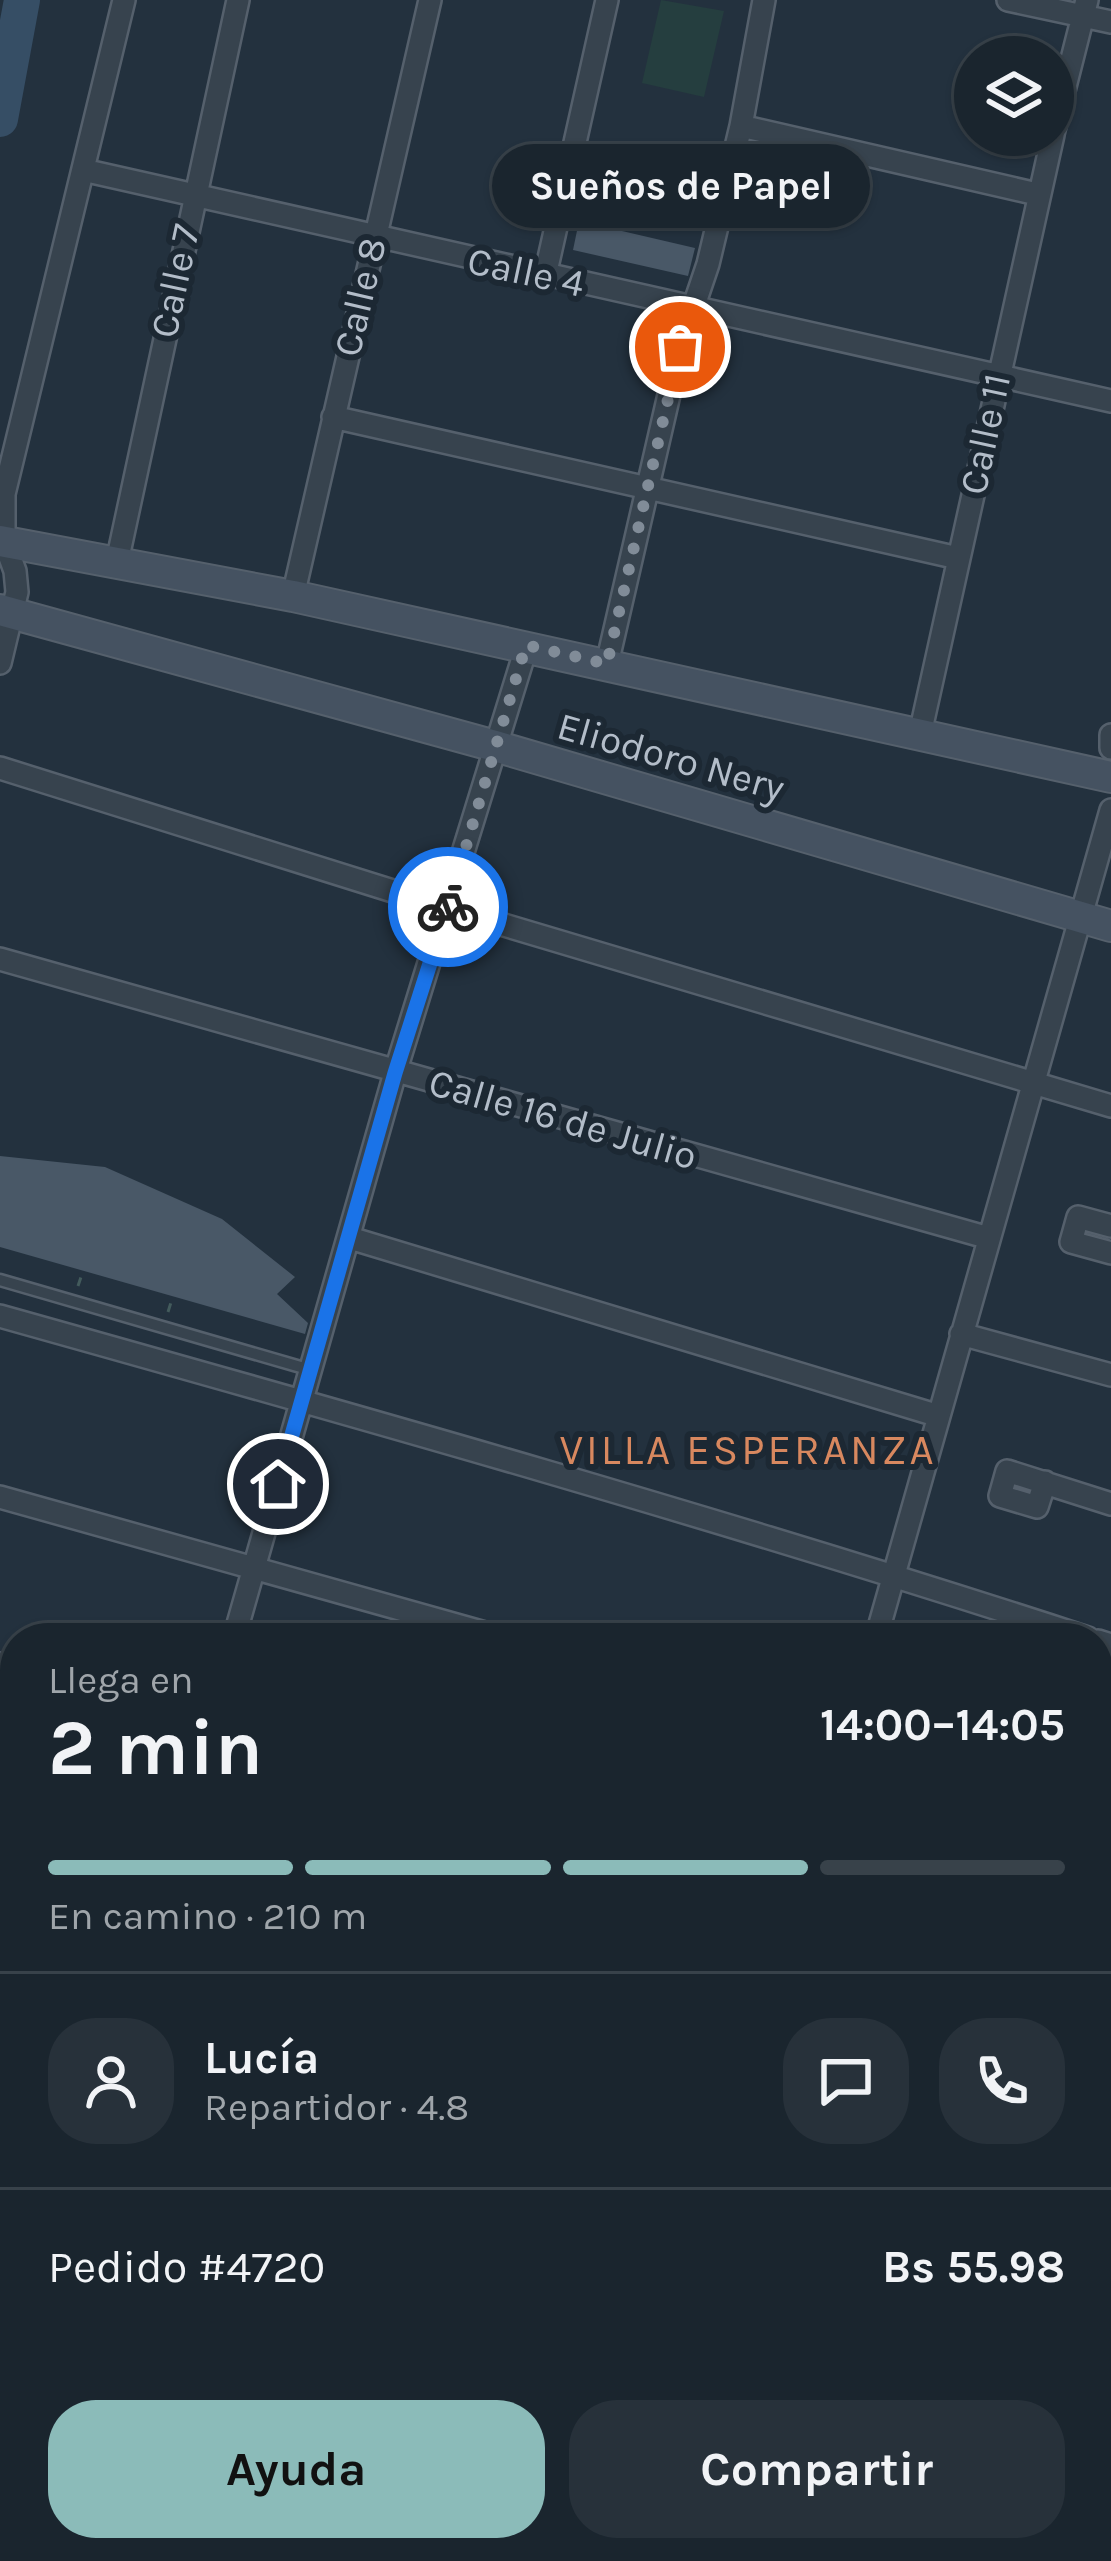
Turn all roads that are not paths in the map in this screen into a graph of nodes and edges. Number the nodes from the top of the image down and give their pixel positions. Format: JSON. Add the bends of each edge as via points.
{"nodes":[{"id":1,"x":124,"y":0,"type":"edge"},
{"id":2,"x":238,"y":0,"type":"edge"},
{"id":3,"x":430,"y":0,"type":"edge"},
{"id":4,"x":607,"y":0,"type":"edge"},
{"id":5,"x":764,"y":0,"type":"edge"},
{"id":6,"x":1008,"y":0,"type":"edge"},
{"id":7,"x":1085,"y":8,"type":"edge"},
{"id":8,"x":1111,"y":22,"type":"edge"},
{"id":9,"x":1074,"y":52,"type":"edge"},
{"id":10,"x":741,"y":125,"type":"junction"},
{"id":11,"x":1047,"y":156,"type":"edge"},
{"id":12,"x":83,"y":170,"type":"junction"},
{"id":13,"x":1037,"y":194,"type":"junction"},
{"id":14,"x":193,"y":198,"type":"junction"},
{"id":15,"x":373,"y":238,"type":"junction"},
{"id":16,"x":544,"y":276,"type":"junction"},
{"id":17,"x":693,"y":310,"type":"junction"},
{"id":18,"x":998,"y":377,"type":"junction"},
{"id":19,"x":1111,"y":401,"type":"edge"},
{"id":20,"x":333,"y":417,"type":"junction"},
{"id":21,"x":647,"y":489,"type":"junction"},
{"id":22,"x":2,"y":541,"type":"edge"},
{"id":23,"x":958,"y":558,"type":"junction"},
{"id":24,"x":117,"y":562,"type":"junction"},
{"id":25,"x":293,"y":596,"type":"junction"},
{"id":26,"x":7,"y":612,"type":"edge"},
{"id":27,"x":526,"y":645,"type":"junction"},
{"id":28,"x":0,"y":663,"type":"edge"},
{"id":29,"x":607,"y":664,"type":"junction"},
{"id":30,"x":920,"y":734,"type":"junction"},
{"id":31,"x":1111,"y":735,"type":"edge"},
{"id":32,"x":495,"y":746,"type":"junction"},
{"id":33,"x":1111,"y":748,"type":"edge"},
{"id":34,"x":0,"y":768,"type":"edge"},
{"id":35,"x":1111,"y":776,"type":"edge"},
{"id":36,"x":1111,"y":810,"type":"edge"},
{"id":37,"x":447,"y":908,"type":"junction"},
{"id":38,"x":1096,"y":921,"type":"edge"},
{"id":39,"x":0,"y":958,"type":"edge"},
{"id":40,"x":395,"y":1073,"type":"junction"},
{"id":41,"x":1034,"y":1082,"type":"junction"},
{"id":42,"x":1111,"y":1106,"type":"edge"},
{"id":43,"x":1111,"y":1226,"type":"edge"},
{"id":44,"x":350,"y":1238,"type":"junction"},
{"id":45,"x":989,"y":1238,"type":"junction"},
{"id":46,"x":1109,"y":1246,"type":"edge"},
{"id":47,"x":0,"y":1280,"type":"edge"},
{"id":48,"x":0,"y":1316,"type":"edge"},
{"id":49,"x":961,"y":1334,"type":"junction"},
{"id":50,"x":311,"y":1370,"type":"junction"},
{"id":51,"x":1111,"y":1376,"type":"edge"},
{"id":52,"x":302,"y":1400,"type":"junction"},
{"id":53,"x":939,"y":1416,"type":"junction"},
{"id":54,"x":1045,"y":1482,"type":"dead end"},
{"id":55,"x":0,"y":1497,"type":"edge"},
{"id":56,"x":1111,"y":1504,"type":"edge"},
{"id":57,"x":255,"y":1568,"type":"junction"},
{"id":58,"x":894,"y":1575,"type":"junction"},
{"id":59,"x":238,"y":1623,"type":"edge"},
{"id":60,"x":450,"y":1623,"type":"edge"},
{"id":61,"x":880,"y":1623,"type":"edge"},
{"id":62,"x":1042,"y":1623,"type":"edge"}],
"edges":[{"from":1,"to":12,"type":"street"},
{"from":2,"to":14,"type":"street","name":"Calle 7"},
{"from":3,"to":15,"type":"street","name":"Calle 8"},
{"from":4,"to":16,"type":"street"},
{"from":5,"to":10,"type":"street"},
{"from":6,"to":7,"type":"street"},
{"from":7,"to":8,"type":"street"},
{"from":7,"to":9,"type":"street","name":"Calle 11"},
{"from":10,"to":13,"type":"street"},
{"from":10,"to":17,"type":"street"},
{"from":11,"to":13,"type":"street","name":"Calle 11"},
{"from":12,"to":14,"type":"street","name":"Calle 4"},
{"from":12,"to":22,"type":"street","via":[[4,494]]},
{"from":13,"to":18,"type":"street","name":"Calle 11"},
{"from":14,"to":15,"type":"street","name":"Calle 4"},
{"from":14,"to":24,"type":"street","name":"Calle 7"},
{"from":15,"to":16,"type":"street","name":"Calle 4"},
{"from":15,"to":20,"type":"street","name":"Calle 8"},
{"from":16,"to":17,"type":"street","name":"Calle 4"},
{"from":17,"to":18,"type":"street","name":"Calle 4"},
{"from":17,"to":21,"type":"street"},
{"from":18,"to":19,"type":"street","name":"Calle 4"},
{"from":18,"to":23,"type":"street","name":"Calle 11"},
{"from":20,"to":21,"type":"street"},
{"from":20,"to":25,"type":"street","name":"Calle 8"},
{"from":21,"to":23,"type":"street"},
{"from":21,"to":29,"type":"street"},
{"from":22,"to":24,"type":"street","name":"Eliodoro Nery"},
{"from":22,"to":26,"type":"street","via":[[15,571]]},
{"from":23,"to":30,"type":"street","name":"Calle 11"},
{"from":24,"to":25,"type":"street","name":"Eliodoro Nery"},
{"from":25,"to":27,"type":"street","name":"Eliodoro Nery"},
{"from":26,"to":28,"type":"street"},
{"from":26,"to":32,"type":"street","name":"Eliodoro Nery"},
{"from":27,"to":29,"type":"street","name":"Eliodoro Nery"},
{"from":27,"to":32,"type":"street"},
{"from":29,"to":30,"type":"street","name":"Eliodoro Nery"},
{"from":30,"to":35,"type":"street","name":"Eliodoro Nery"},
{"from":31,"to":33,"type":"street"},
{"from":32,"to":37,"type":"street"},
{"from":32,"to":38,"type":"street","name":"Eliodoro Nery"},
{"from":34,"to":37,"type":"street"},
{"from":36,"to":38,"type":"street"},
{"from":37,"to":40,"type":"street"},
{"from":37,"to":41,"type":"street"},
{"from":38,"to":41,"type":"street"},
{"from":39,"to":40,"type":"street","name":"Calle 16 de Julio"},
{"from":40,"to":44,"type":"street"},
{"from":40,"to":45,"type":"street","name":"Calle 16 de Julio"},
{"from":41,"to":42,"type":"street"},
{"from":41,"to":45,"type":"street"},
{"from":43,"to":46,"type":"street","via":[[1078,1217],[1071,1242]]},
{"from":44,"to":50,"type":"street"},
{"from":44,"to":53,"type":"street"},
{"from":45,"to":49,"type":"street"},
{"from":47,"to":50,"type":"lane"},
{"from":48,"to":52,"type":"street"},
{"from":49,"to":51,"type":"street"},
{"from":49,"to":53,"type":"street"},
{"from":50,"to":52,"type":"street"},
{"from":52,"to":57,"type":"street"},
{"from":52,"to":58,"type":"street"},
{"from":53,"to":58,"type":"street"},
{"from":54,"to":56,"type":"street"},
{"from":55,"to":57,"type":"street"},
{"from":57,"to":59,"type":"street"},
{"from":57,"to":60,"type":"street"},
{"from":58,"to":61,"type":"street"},
{"from":58,"to":62,"type":"street"}]}
